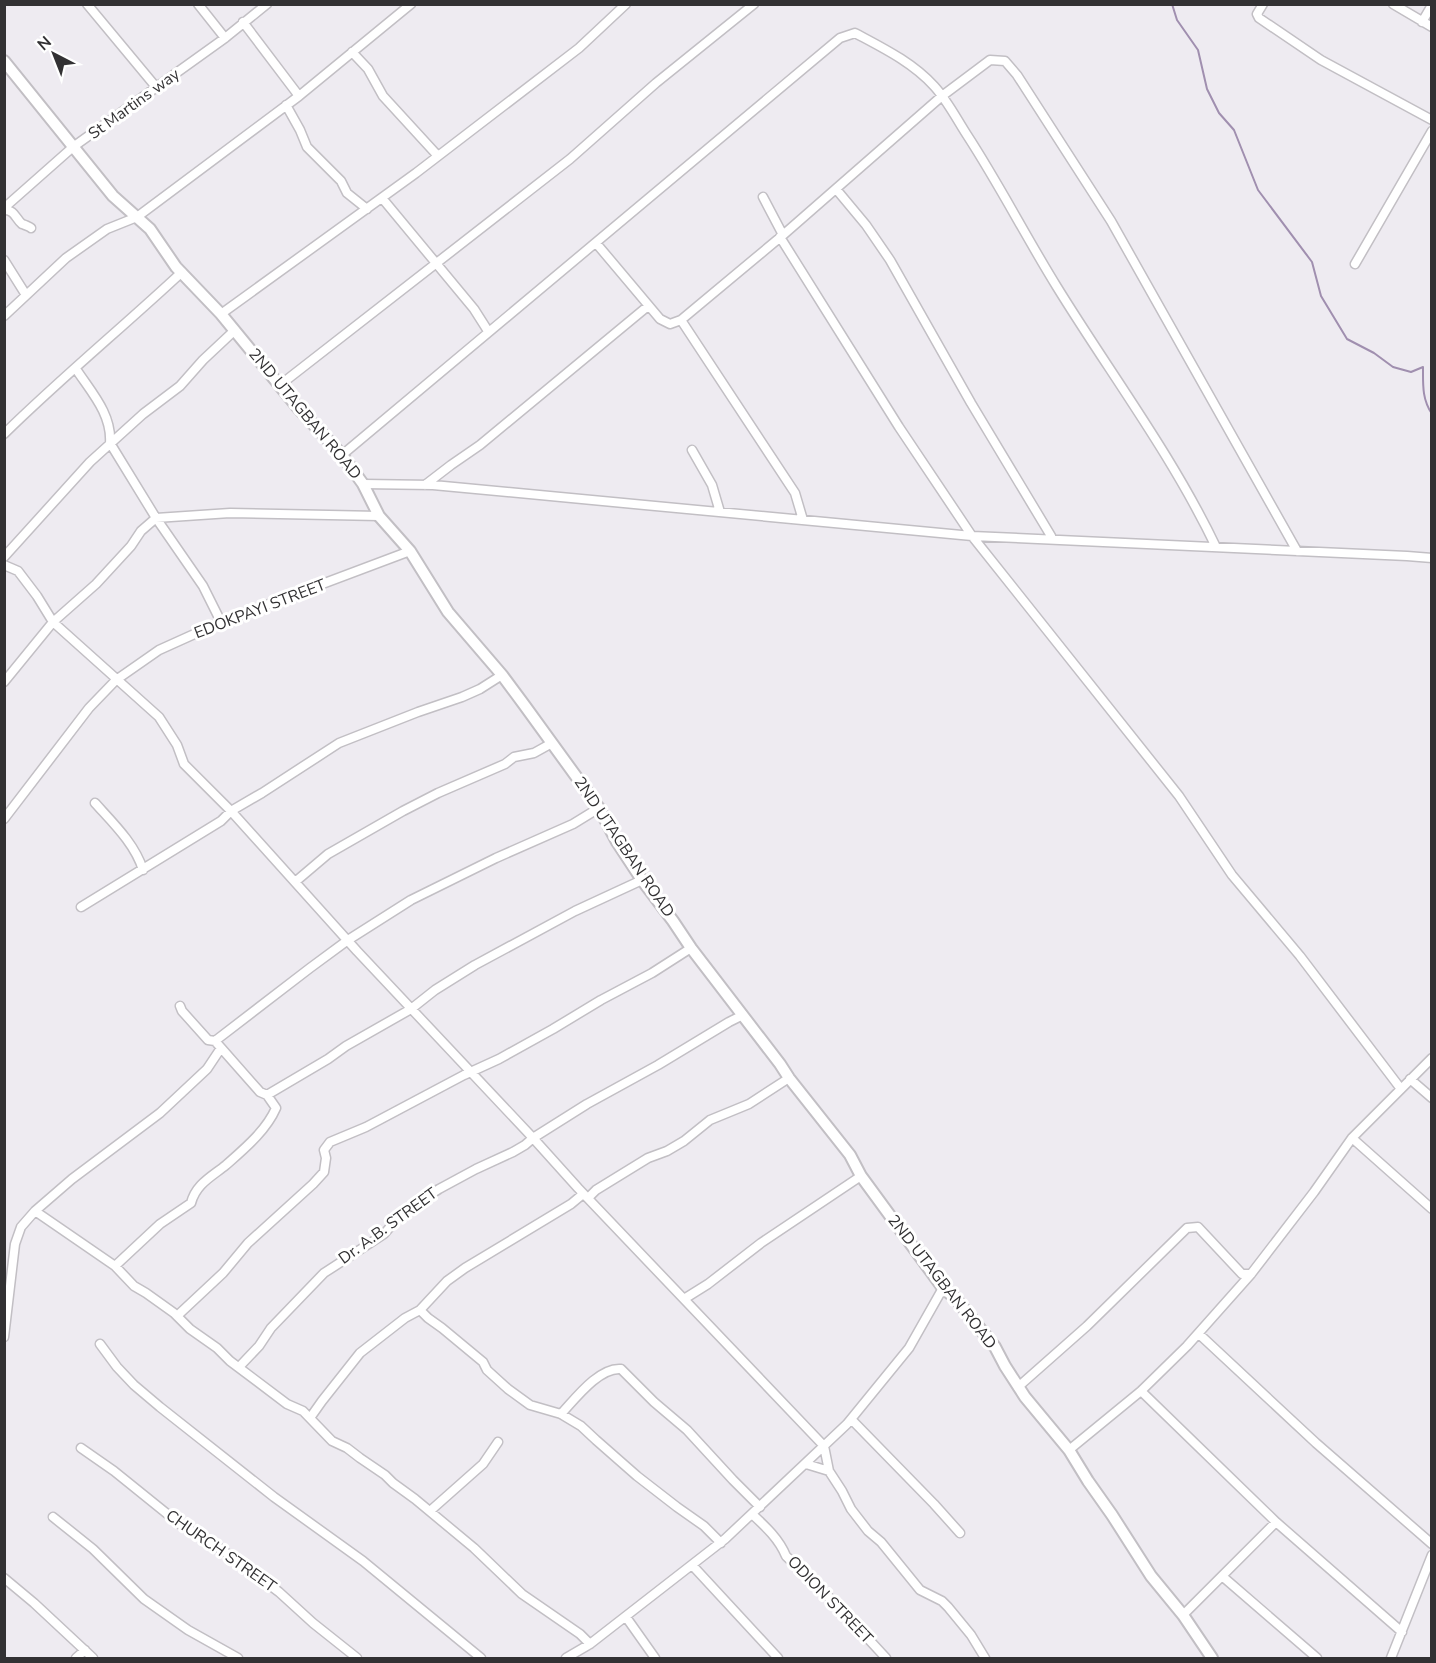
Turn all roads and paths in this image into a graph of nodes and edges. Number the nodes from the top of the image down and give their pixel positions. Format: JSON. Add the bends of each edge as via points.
{"nodes":[{"id":1,"x":87,"y":4,"type":"edge"},
{"id":2,"x":198,"y":4,"type":"edge"},
{"id":3,"x":267,"y":4,"type":"edge"},
{"id":4,"x":411,"y":4,"type":"edge"},
{"id":5,"x":626,"y":4,"type":"edge"},
{"id":6,"x":754,"y":4,"type":"edge"},
{"id":7,"x":1263,"y":4,"type":"edge"},
{"id":8,"x":1393,"y":4,"type":"edge"},
{"id":9,"x":1431,"y":5,"type":"edge"},
{"id":10,"x":243,"y":22,"type":"junction"},
{"id":11,"x":1422,"y":22,"type":"junction"},
{"id":12,"x":1431,"y":27,"type":"edge"},
{"id":13,"x":225,"y":38,"type":"junction"},
{"id":14,"x":352,"y":52,"type":"junction"},
{"id":15,"x":4,"y":61,"type":"edge"},
{"id":16,"x":156,"y":87,"type":"junction"},
{"id":17,"x":299,"y":96,"type":"junction"},
{"id":18,"x":942,"y":96,"type":"junction"},
{"id":19,"x":286,"y":105,"type":"junction"},
{"id":20,"x":1431,"y":120,"type":"edge"},
{"id":21,"x":1431,"y":131,"type":"edge"},
{"id":22,"x":73,"y":147,"type":"junction"},
{"id":23,"x":438,"y":156,"type":"junction"},
{"id":24,"x":836,"y":189,"type":"junction"},
{"id":25,"x":763,"y":197,"type":"dead end"},
{"id":26,"x":382,"y":198,"type":"junction"},
{"id":27,"x":367,"y":208,"type":"junction"},
{"id":28,"x":4,"y":209,"type":"edge"},
{"id":29,"x":137,"y":217,"type":"junction"},
{"id":30,"x":31,"y":228,"type":"dead end"},
{"id":31,"x":782,"y":236,"type":"junction"},
{"id":32,"x":596,"y":243,"type":"junction"},
{"id":33,"x":4,"y":260,"type":"edge"},
{"id":34,"x":435,"y":264,"type":"junction"},
{"id":35,"x":1355,"y":264,"type":"dead end"},
{"id":36,"x":182,"y":272,"type":"junction"},
{"id":37,"x":26,"y":295,"type":"junction"},
{"id":38,"x":648,"y":306,"type":"junction"},
{"id":39,"x":221,"y":314,"type":"junction"},
{"id":40,"x":4,"y":316,"type":"edge"},
{"id":41,"x":681,"y":320,"type":"junction"},
{"id":42,"x":235,"y":330,"type":"junction"},
{"id":43,"x":488,"y":331,"type":"dead end"},
{"id":44,"x":75,"y":369,"type":"junction"},
{"id":45,"x":279,"y":385,"type":"junction"},
{"id":46,"x":4,"y":434,"type":"edge"},
{"id":47,"x":110,"y":443,"type":"junction"},
{"id":48,"x":692,"y":450,"type":"dead end"},
{"id":49,"x":342,"y":455,"type":"junction"},
{"id":50,"x":363,"y":484,"type":"junction"},
{"id":51,"x":425,"y":485,"type":"junction"},
{"id":52,"x":720,"y":512,"type":"junction"},
{"id":53,"x":379,"y":516,"type":"junction"},
{"id":54,"x":156,"y":518,"type":"junction"},
{"id":55,"x":803,"y":520,"type":"junction"},
{"id":56,"x":972,"y":536,"type":"junction"},
{"id":57,"x":1051,"y":536,"type":"dead end"},
{"id":58,"x":1216,"y":547,"type":"junction"},
{"id":59,"x":1298,"y":551,"type":"junction"},
{"id":60,"x":410,"y":552,"type":"junction"},
{"id":61,"x":4,"y":557,"type":"edge"},
{"id":62,"x":1431,"y":558,"type":"edge"},
{"id":63,"x":4,"y":565,"type":"edge"},
{"id":64,"x":53,"y":622,"type":"junction"},
{"id":65,"x":221,"y":622,"type":"junction"},
{"id":66,"x":502,"y":675,"type":"junction"},
{"id":67,"x":116,"y":680,"type":"junction"},
{"id":68,"x":4,"y":682,"type":"edge"},
{"id":69,"x":552,"y":743,"type":"junction"},
{"id":70,"x":95,"y":803,"type":"dead end"},
{"id":71,"x":599,"y":808,"type":"junction"},
{"id":72,"x":231,"y":811,"type":"junction"},
{"id":73,"x":4,"y":819,"type":"edge"},
{"id":74,"x":143,"y":870,"type":"junction"},
{"id":75,"x":642,"y":880,"type":"junction"},
{"id":76,"x":295,"y":882,"type":"junction"},
{"id":77,"x":81,"y":907,"type":"dead end"},
{"id":78,"x":348,"y":940,"type":"junction"},
{"id":79,"x":692,"y":948,"type":"junction"},
{"id":80,"x":180,"y":1006,"type":"dead end"},
{"id":81,"x":411,"y":1009,"type":"junction"},
{"id":82,"x":743,"y":1015,"type":"junction"},
{"id":83,"x":218,"y":1044,"type":"junction"},
{"id":84,"x":1431,"y":1058,"type":"edge"},
{"id":85,"x":471,"y":1073,"type":"junction"},
{"id":86,"x":789,"y":1078,"type":"junction"},
{"id":87,"x":1410,"y":1079,"type":"junction"},
{"id":88,"x":1401,"y":1089,"type":"junction"},
{"id":89,"x":267,"y":1095,"type":"junction"},
{"id":90,"x":1431,"y":1098,"type":"edge"},
{"id":91,"x":533,"y":1138,"type":"junction"},
{"id":92,"x":1352,"y":1138,"type":"junction"},
{"id":93,"x":861,"y":1176,"type":"junction"},
{"id":94,"x":585,"y":1196,"type":"junction"},
{"id":95,"x":1431,"y":1209,"type":"edge"},
{"id":96,"x":35,"y":1211,"type":"junction"},
{"id":97,"x":115,"y":1266,"type":"junction"},
{"id":98,"x":1251,"y":1274,"type":"junction"},
{"id":99,"x":943,"y":1288,"type":"junction"},
{"id":100,"x":684,"y":1299,"type":"junction"},
{"id":101,"x":420,"y":1310,"type":"junction"},
{"id":102,"x":177,"y":1316,"type":"junction"},
{"id":103,"x":1199,"y":1334,"type":"junction"},
{"id":104,"x":4,"y":1337,"type":"edge"},
{"id":105,"x":100,"y":1344,"type":"dead end"},
{"id":106,"x":239,"y":1367,"type":"junction"},
{"id":107,"x":1018,"y":1387,"type":"junction"},
{"id":108,"x":1141,"y":1391,"type":"junction"},
{"id":109,"x":561,"y":1414,"type":"junction"},
{"id":110,"x":310,"y":1418,"type":"junction"},
{"id":111,"x":851,"y":1419,"type":"junction"},
{"id":112,"x":498,"y":1442,"type":"dead end"},
{"id":113,"x":824,"y":1446,"type":"junction"},
{"id":114,"x":81,"y":1448,"type":"dead end"},
{"id":115,"x":1069,"y":1450,"type":"junction"},
{"id":116,"x":806,"y":1464,"type":"junction"},
{"id":117,"x":829,"y":1471,"type":"junction"},
{"id":118,"x":760,"y":1507,"type":"junction"},
{"id":119,"x":430,"y":1511,"type":"junction"},
{"id":120,"x":752,"y":1515,"type":"junction"},
{"id":121,"x":53,"y":1517,"type":"dead end"},
{"id":122,"x":1276,"y":1522,"type":"junction"},
{"id":123,"x":960,"y":1533,"type":"dead end"},
{"id":124,"x":721,"y":1543,"type":"junction"},
{"id":125,"x":1431,"y":1544,"type":"edge"},
{"id":126,"x":1431,"y":1555,"type":"edge"},
{"id":127,"x":693,"y":1565,"type":"junction"},
{"id":128,"x":1222,"y":1576,"type":"junction"},
{"id":129,"x":4,"y":1578,"type":"edge"},
{"id":130,"x":1183,"y":1615,"type":"junction"},
{"id":131,"x":626,"y":1617,"type":"junction"},
{"id":132,"x":1402,"y":1632,"type":"junction"},
{"id":133,"x":590,"y":1644,"type":"junction"},
{"id":134,"x":85,"y":1650,"type":"junction"},
{"id":135,"x":76,"y":1659,"type":"edge"},
{"id":136,"x":93,"y":1659,"type":"edge"},
{"id":137,"x":238,"y":1659,"type":"edge"},
{"id":138,"x":357,"y":1659,"type":"edge"},
{"id":139,"x":481,"y":1659,"type":"edge"},
{"id":140,"x":566,"y":1659,"type":"edge"},
{"id":141,"x":655,"y":1659,"type":"edge"},
{"id":142,"x":778,"y":1659,"type":"edge"},
{"id":143,"x":886,"y":1659,"type":"edge"},
{"id":144,"x":985,"y":1659,"type":"edge"},
{"id":145,"x":1212,"y":1659,"type":"edge"},
{"id":146,"x":1317,"y":1659,"type":"edge"},
{"id":147,"x":1391,"y":1659,"type":"edge"}],
"edges":[{"from":1,"to":16,"type":"street"},
{"from":2,"to":13,"type":"street"},
{"from":3,"to":10,"type":"street","name":"St Martins way"},
{"from":4,"to":14,"type":"street"},
{"from":5,"to":23,"type":"street","via":[[579,48]]},
{"from":6,"to":34,"type":"street","via":[[570,159]]},
{"from":7,"to":20,"type":"street","via":[[1257,14],[1259,18],[1321,60]]},
{"from":8,"to":11,"type":"street"},
{"from":9,"to":11,"type":"street"},
{"from":10,"to":13,"type":"street","name":"St Martins way"},
{"from":10,"to":17,"type":"street"},
{"from":11,"to":12,"type":"street"},
{"from":13,"to":16,"type":"street","name":"St Martins way"},
{"from":14,"to":17,"type":"street"},
{"from":14,"to":23,"type":"street","via":[[368,69],[383,96]]},
{"from":15,"to":22,"type":"street","name":"2ND UTAGBAN ROAD"},
{"from":16,"to":22,"type":"street","name":"St Martins way"},
{"from":17,"to":19,"type":"street"},
{"from":18,"to":24,"type":"street"},
{"from":18,"to":32,"type":"street","via":[[898,56],[855,33],[840,39]]},
{"from":18,"to":58,"type":"street","via":[[1056,286],[1172,465]]},
{"from":18,"to":59,"type":"street","via":[[990,60],[1005,61],[1017,75],[1110,221]]},
{"from":19,"to":27,"type":"street","via":[[307,147],[341,181],[347,193]]},
{"from":19,"to":29,"type":"street"},
{"from":21,"to":35,"type":"street"},
{"from":22,"to":28,"type":"street","name":"St Martins way"},
{"from":22,"to":29,"type":"street","name":"2ND UTAGBAN ROAD","via":[[113,196]]},
{"from":23,"to":26,"type":"street"},
{"from":24,"to":31,"type":"street"},
{"from":24,"to":57,"type":"street","via":[[890,260]]},
{"from":25,"to":31,"type":"street"},
{"from":26,"to":27,"type":"street"},
{"from":26,"to":34,"type":"street"},
{"from":27,"to":39,"type":"street"},
{"from":28,"to":30,"type":"street"},
{"from":29,"to":36,"type":"street","name":"2ND UTAGBAN ROAD"},
{"from":29,"to":37,"type":"street","via":[[107,229],[66,258]]},
{"from":31,"to":41,"type":"street"},
{"from":31,"to":56,"type":"street","via":[[899,427]]},
{"from":32,"to":38,"type":"street"},
{"from":32,"to":49,"type":"street"},
{"from":33,"to":37,"type":"street"},
{"from":34,"to":43,"type":"street"},
{"from":34,"to":45,"type":"street"},
{"from":36,"to":39,"type":"street","name":"2ND UTAGBAN ROAD"},
{"from":36,"to":44,"type":"street"},
{"from":37,"to":40,"type":"street"},
{"from":38,"to":41,"type":"street","via":[[670,324]]},
{"from":38,"to":51,"type":"street","via":[[480,445]]},
{"from":39,"to":42,"type":"street","name":"2ND UTAGBAN ROAD"},
{"from":41,"to":55,"type":"street","via":[[795,493]]},
{"from":42,"to":45,"type":"street","name":"2ND UTAGBAN ROAD"},
{"from":42,"to":47,"type":"street","via":[[180,386]]},
{"from":44,"to":46,"type":"street"},
{"from":44,"to":47,"type":"street","via":[[106,416]]},
{"from":45,"to":49,"type":"street","name":"2ND UTAGBAN ROAD"},
{"from":47,"to":54,"type":"street"},
{"from":47,"to":61,"type":"street"},
{"from":48,"to":52,"type":"street","via":[[712,485]]},
{"from":49,"to":50,"type":"street","name":"2ND UTAGBAN ROAD"},
{"from":50,"to":51,"type":"street"},
{"from":50,"to":53,"type":"street","name":"2ND UTAGBAN ROAD"},
{"from":51,"to":52,"type":"street"},
{"from":52,"to":55,"type":"street"},
{"from":53,"to":54,"type":"street","via":[[231,513]]},
{"from":53,"to":60,"type":"street","name":"2ND UTAGBAN ROAD"},
{"from":54,"to":64,"type":"street","via":[[96,584]]},
{"from":54,"to":65,"type":"street","via":[[203,586]]},
{"from":55,"to":56,"type":"street"},
{"from":56,"to":58,"type":"street"},
{"from":56,"to":88,"type":"street","via":[[1179,796],[1232,876],[1300,956]]},
{"from":58,"to":59,"type":"street"},
{"from":59,"to":62,"type":"street"},
{"from":60,"to":65,"type":"street","name":"EDOKPAYI STREET"},
{"from":60,"to":66,"type":"street","name":"2ND UTAGBAN ROAD","via":[[448,612]]},
{"from":63,"to":64,"type":"street","via":[[18,571]]},
{"from":64,"to":67,"type":"street"},
{"from":64,"to":68,"type":"street"},
{"from":65,"to":67,"type":"street","name":"EDOKPAYI STREET","via":[[159,650]]},
{"from":66,"to":69,"type":"street","name":"2ND UTAGBAN ROAD"},
{"from":66,"to":72,"type":"street","via":[[462,697],[339,743]]},
{"from":67,"to":72,"type":"street","via":[[159,717],[184,764]]},
{"from":67,"to":73,"type":"street","name":"EDOKPAYI STREET","via":[[89,708]]},
{"from":69,"to":71,"type":"street","name":"2ND UTAGBAN ROAD"},
{"from":69,"to":76,"type":"street","via":[[534,753],[514,757],[403,811],[328,854]]},
{"from":70,"to":74,"type":"street","via":[[128,842]]},
{"from":71,"to":75,"type":"street","name":"2ND UTAGBAN ROAD"},
{"from":71,"to":78,"type":"street","via":[[573,824],[447,881]]},
{"from":72,"to":74,"type":"street"},
{"from":72,"to":76,"type":"street"},
{"from":74,"to":77,"type":"street"},
{"from":75,"to":79,"type":"street","name":"2ND UTAGBAN ROAD"},
{"from":75,"to":81,"type":"street","via":[[484,960]]},
{"from":76,"to":78,"type":"street"},
{"from":78,"to":81,"type":"street"},
{"from":78,"to":83,"type":"street"},
{"from":79,"to":82,"type":"street","name":"2ND UTAGBAN ROAD"},
{"from":79,"to":85,"type":"street"},
{"from":80,"to":83,"type":"street","via":[[208,1040]]},
{"from":81,"to":85,"type":"street"},
{"from":81,"to":89,"type":"street"},
{"from":82,"to":86,"type":"street","name":"2ND UTAGBAN ROAD"},
{"from":82,"to":91,"type":"street","name":"Dr. A.B. STREET"},
{"from":83,"to":89,"type":"street"},
{"from":83,"to":96,"type":"street","via":[[207,1070],[160,1113]]},
{"from":84,"to":87,"type":"street"},
{"from":85,"to":91,"type":"street"},
{"from":85,"to":102,"type":"street","via":[[330,1142],[324,1150],[324,1172]]},
{"from":86,"to":93,"type":"street","name":"2ND UTAGBAN ROAD","via":[[850,1155]]},
{"from":86,"to":94,"type":"street","via":[[749,1104],[710,1120],[667,1152],[648,1158]]},
{"from":87,"to":88,"type":"street"},
{"from":87,"to":90,"type":"street"},
{"from":88,"to":92,"type":"street"},
{"from":89,"to":97,"type":"street","via":[[276,1108],[266,1127],[194,1191],[191,1203],[160,1224]]},
{"from":91,"to":94,"type":"street"},
{"from":91,"to":106,"type":"street","name":"Dr. A.B. STREET","via":[[416,1203],[384,1234],[324,1273]]},
{"from":92,"to":95,"type":"street"},
{"from":92,"to":98,"type":"street"},
{"from":93,"to":99,"type":"street","name":"2ND UTAGBAN ROAD"},
{"from":93,"to":100,"type":"street"},
{"from":94,"to":100,"type":"street"},
{"from":94,"to":101,"type":"street","via":[[465,1268]]},
{"from":96,"to":97,"type":"street"},
{"from":96,"to":104,"type":"street","via":[[21,1227],[15,1244]]},
{"from":97,"to":102,"type":"street","via":[[134,1286]]},
{"from":98,"to":103,"type":"street"},
{"from":98,"to":107,"type":"street","via":[[1242,1274],[1198,1227],[1187,1228]]},
{"from":99,"to":107,"type":"street","name":"2ND UTAGBAN ROAD","via":[[995,1347]]},
{"from":99,"to":111,"type":"street","via":[[909,1348]]},
{"from":100,"to":113,"type":"street"},
{"from":101,"to":109,"type":"street","via":[[483,1362],[508,1389],[530,1405]]},
{"from":101,"to":110,"type":"street","via":[[360,1353]]},
{"from":102,"to":106,"type":"street"},
{"from":103,"to":108,"type":"street"},
{"from":103,"to":125,"type":"street"},
{"from":105,"to":139,"type":"street","via":[[134,1385],[249,1478],[363,1561]]},
{"from":106,"to":110,"type":"street"},
{"from":107,"to":115,"type":"street","name":"2ND UTAGBAN ROAD"},
{"from":108,"to":115,"type":"street"},
{"from":108,"to":122,"type":"street"},
{"from":109,"to":118,"type":"street","via":[[589,1384],[613,1368],[621,1369],[687,1430]]},
{"from":109,"to":124,"type":"street","via":[[582,1426]]},
{"from":110,"to":119,"type":"street","via":[[332,1441],[385,1475]]},
{"from":111,"to":113,"type":"street"},
{"from":111,"to":123,"type":"street"},
{"from":112,"to":119,"type":"street","via":[[483,1464]]},
{"from":113,"to":116,"type":"street"},
{"from":113,"to":117,"type":"street"},
{"from":114,"to":138,"type":"street","name":"CHURCH STREET","via":[[181,1525],[279,1592]]},
{"from":115,"to":130,"type":"street","name":"2ND UTAGBAN ROAD","via":[[1151,1576]]},
{"from":116,"to":117,"type":"street"},
{"from":116,"to":118,"type":"street"},
{"from":117,"to":144,"type":"street","via":[[868,1531],[920,1590],[948,1607]]},
{"from":118,"to":120,"type":"street"},
{"from":119,"to":133,"type":"street","via":[[522,1594]]},
{"from":120,"to":124,"type":"street"},
{"from":120,"to":143,"type":"street","name":"ODION STREET","via":[[772,1533],[786,1556]]},
{"from":121,"to":137,"type":"street","via":[[144,1599]]},
{"from":122,"to":128,"type":"street"},
{"from":122,"to":132,"type":"street"},
{"from":124,"to":127,"type":"street"},
{"from":126,"to":132,"type":"street"},
{"from":127,"to":131,"type":"street"},
{"from":127,"to":142,"type":"street"},
{"from":128,"to":130,"type":"street"},
{"from":128,"to":146,"type":"street"},
{"from":129,"to":134,"type":"street"},
{"from":130,"to":145,"type":"street","name":"2ND UTAGBAN ROAD"},
{"from":131,"to":133,"type":"street"},
{"from":131,"to":141,"type":"street"},
{"from":132,"to":147,"type":"street"},
{"from":133,"to":140,"type":"street"},
{"from":134,"to":135,"type":"street"},
{"from":134,"to":136,"type":"street"}]}
